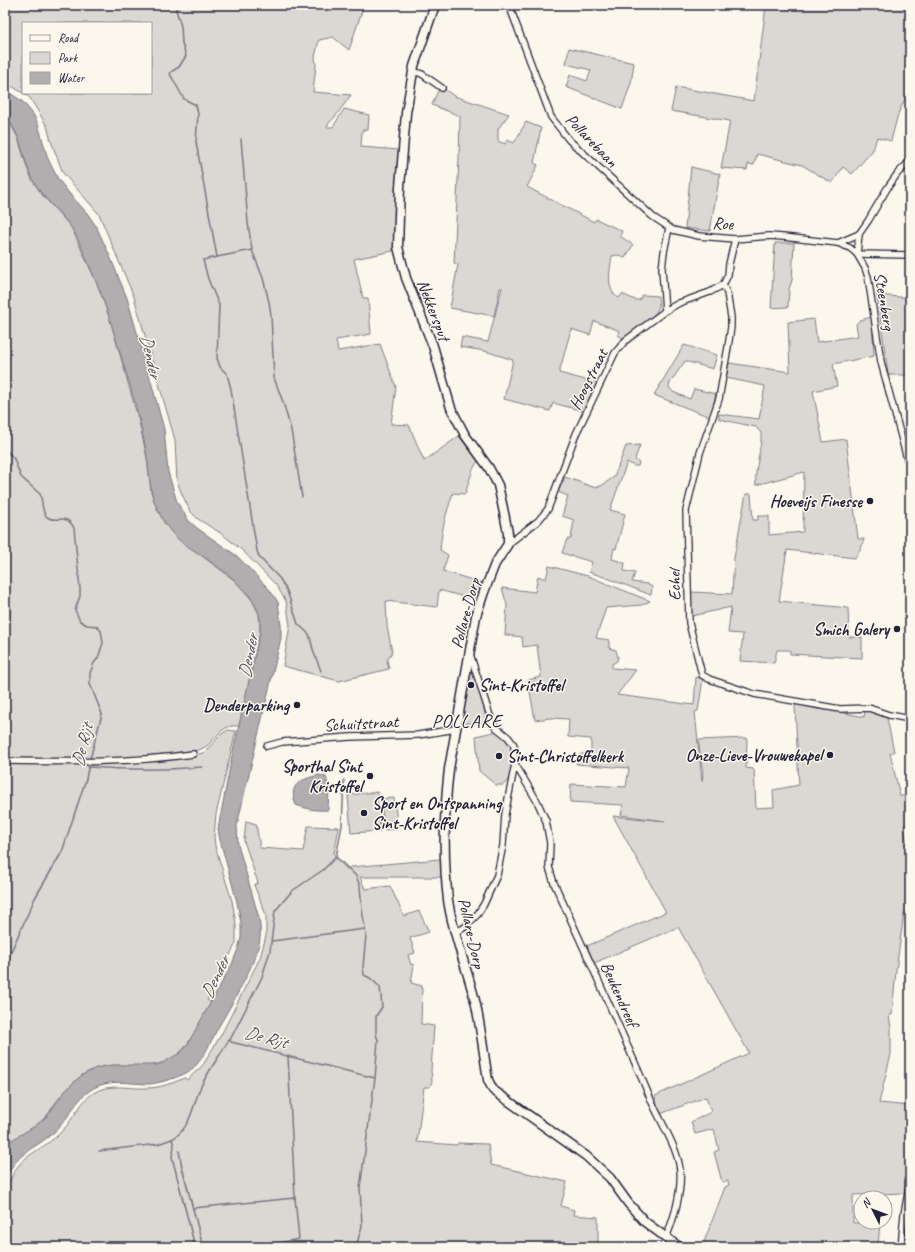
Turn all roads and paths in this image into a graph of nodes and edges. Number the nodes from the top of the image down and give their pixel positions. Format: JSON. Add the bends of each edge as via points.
{"nodes":[{"id":1,"x":435,"y":5,"type":"edge"},
{"id":2,"x":509,"y":5,"type":"edge"},
{"id":3,"x":413,"y":71,"type":"junction"},
{"id":4,"x":442,"y":88,"type":"dead end"},
{"id":5,"x":910,"y":161,"type":"edge"},
{"id":6,"x":670,"y":228,"type":"junction"},
{"id":7,"x":859,"y":234,"type":"junction"},
{"id":8,"x":735,"y":239,"type":"junction"},
{"id":9,"x":838,"y":243,"type":"junction"},
{"id":10,"x":857,"y":254,"type":"junction"},
{"id":11,"x":910,"y":255,"type":"edge"},
{"id":12,"x":723,"y":285,"type":"junction"},
{"id":13,"x":665,"y":311,"type":"junction"},
{"id":14,"x":910,"y":470,"type":"edge"},
{"id":15,"x":508,"y":544,"type":"junction"},
{"id":16,"x":469,"y":653,"type":"junction"},
{"id":17,"x":910,"y":719,"type":"edge"},
{"id":18,"x":456,"y":729,"type":"junction"},
{"id":19,"x":267,"y":746,"type":"dead end"},
{"id":20,"x":193,"y":754,"type":"dead end"},
{"id":21,"x":5,"y":761,"type":"edge"},
{"id":22,"x":515,"y":764,"type":"junction"},
{"id":23,"x":454,"y":933,"type":"junction"},
{"id":24,"x":910,"y":1182,"type":"edge"},
{"id":25,"x":666,"y":1238,"type":"junction"},
{"id":26,"x":678,"y":1247,"type":"edge"},
{"id":27,"x":901,"y":1247,"type":"edge"}],
"edges":[{"from":1,"to":3,"type":"street","name":"Nekkersput"},
{"from":2,"to":6,"type":"street","name":"Pollarebaan","via":[[551,117],[569,140],[608,178],[647,213]]},
{"from":3,"to":4,"type":"street"},
{"from":3,"to":15,"type":"street","name":"Nekkersput","via":[[406,113],[398,247],[406,278],[433,346],[453,412],[498,485]]},
{"from":5,"to":7,"type":"street","via":[[888,187]]},
{"from":6,"to":8,"type":"street","name":"Roe","via":[[684,233]]},
{"from":6,"to":13,"type":"street","via":[[662,269]]},
{"from":7,"to":9,"type":"street","name":"Roe"},
{"from":7,"to":10,"type":"street"},
{"from":8,"to":9,"type":"street","name":"Roe","via":[[769,236]]},
{"from":8,"to":12,"type":"street","via":[[728,275]]},
{"from":9,"to":10,"type":"street","name":"Steenberg"},
{"from":10,"to":11,"type":"street"},
{"from":10,"to":14,"type":"street","name":"Steenberg","via":[[868,277],[881,362]]},
{"from":12,"to":13,"type":"street","name":"Hoogstraat"},
{"from":12,"to":17,"type":"street","name":"Echel","via":[[731,317],[727,353],[719,399],[700,453],[686,511],[689,623],[702,675],[754,694],[840,709],[869,708]]},
{"from":13,"to":15,"type":"street","name":"Hoogstraat","via":[[615,353],[576,434],[548,509],[538,521]]},
{"from":15,"to":16,"type":"street","name":"Pollare-Dorp","via":[[495,564],[484,592],[476,616]]},
{"from":16,"to":18,"type":"street","name":"Pollare-Dorp"},
{"from":16,"to":22,"type":"street","via":[[493,726],[514,745]]},
{"from":18,"to":19,"type":"street","name":"Schuitstraat","via":[[418,735],[282,742]]},
{"from":18,"to":23,"type":"street","name":"Pollare-Dorp","via":[[447,788],[445,833],[448,900]]},
{"from":20,"to":21,"type":"street","via":[[96,762]]},
{"from":22,"to":23,"type":"street","via":[[497,875],[477,915],[465,927]]},
{"from":22,"to":25,"type":"street","name":"Beukendreef","via":[[546,821],[550,843],[549,867],[554,883],[677,1156],[680,1182]]},
{"from":23,"to":25,"type":"street","name":"Pollare-Dorp","via":[[476,1005],[488,1080],[493,1090],[586,1156],[610,1178],[638,1216]]},
{"from":24,"to":27,"type":"street"},
{"from":25,"to":26,"type":"street","name":"Pollare-Dorp"}]}
